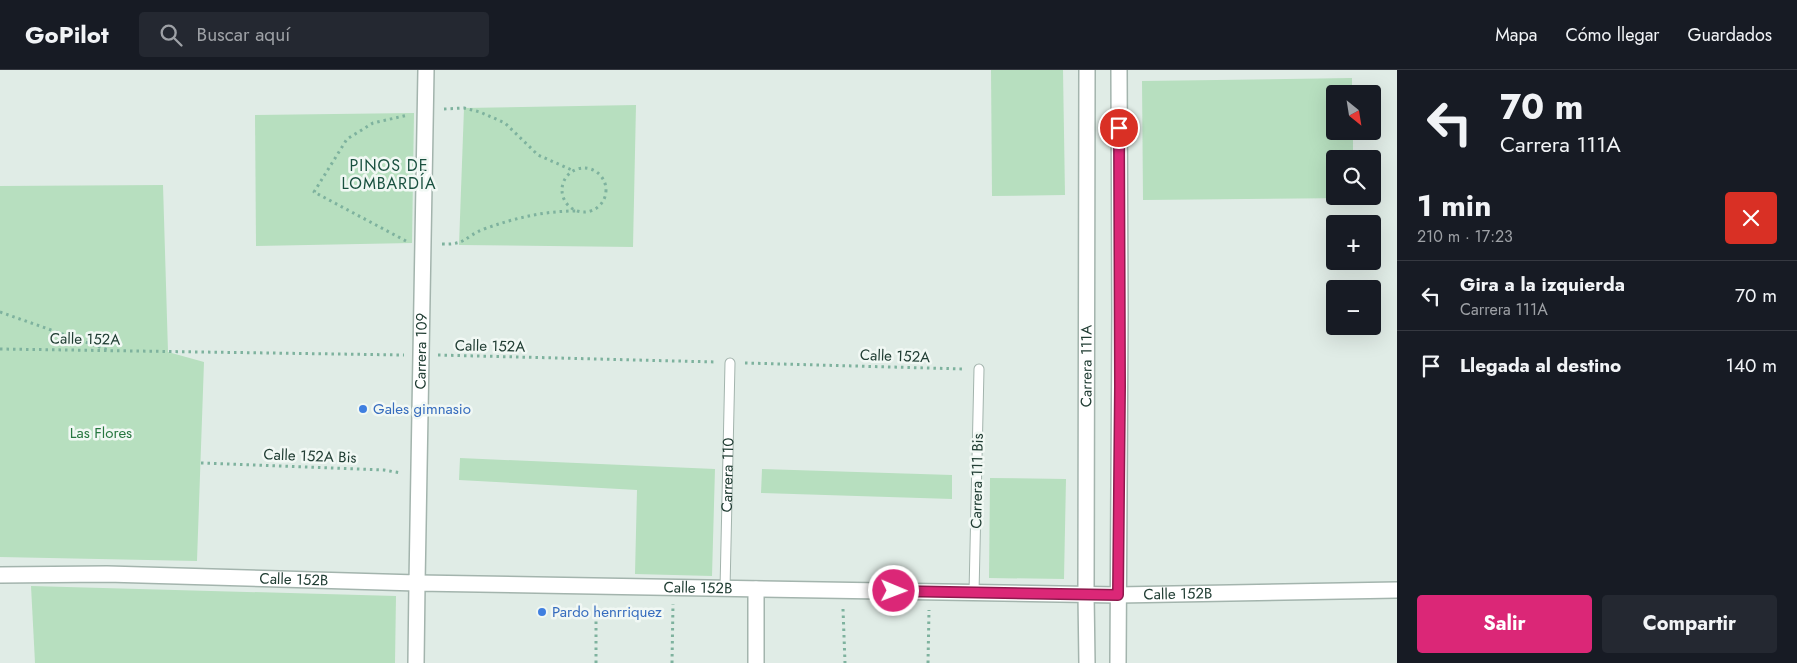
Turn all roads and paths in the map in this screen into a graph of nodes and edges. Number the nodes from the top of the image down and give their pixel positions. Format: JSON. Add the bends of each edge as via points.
{"nodes":[{"id":1,"x":426,"y":70,"type":"edge"},
{"id":2,"x":1087,"y":70,"type":"edge"},
{"id":3,"x":1119,"y":70,"type":"edge"},
{"id":4,"x":426,"y":110,"type":"junction"},
{"id":5,"x":574,"y":171,"type":"junction"},
{"id":6,"x":576,"y":211,"type":"junction"},
{"id":7,"x":423,"y":244,"type":"junction"},
{"id":8,"x":0,"y":312,"type":"edge"},
{"id":9,"x":0,"y":349,"type":"edge"},
{"id":10,"x":112,"y":351,"type":"junction"},
{"id":11,"x":421,"y":355,"type":"junction"},
{"id":12,"x":730,"y":363,"type":"junction"},
{"id":13,"x":979,"y":369,"type":"joint"},
{"id":14,"x":201,"y":463,"type":"dead end"},
{"id":15,"x":419,"y":477,"type":"junction"},
{"id":16,"x":0,"y":575,"type":"edge"},
{"id":17,"x":417,"y":584,"type":"junction"},
{"id":18,"x":596,"y":586,"type":"junction"},
{"id":19,"x":673,"y":588,"type":"junction"},
{"id":20,"x":725,"y":589,"type":"junction"},
{"id":21,"x":756,"y":589,"type":"junction"},
{"id":22,"x":1397,"y":590,"type":"edge"},
{"id":23,"x":843,"y":591,"type":"junction"},
{"id":24,"x":929,"y":592,"type":"junction"},
{"id":25,"x":974,"y":593,"type":"junction"},
{"id":26,"x":1086,"y":594,"type":"junction"},
{"id":27,"x":1118,"y":595,"type":"junction"},
{"id":28,"x":416,"y":663,"type":"edge"},
{"id":29,"x":596,"y":663,"type":"edge"},
{"id":30,"x":672,"y":663,"type":"edge"},
{"id":31,"x":756,"y":663,"type":"edge"},
{"id":32,"x":845,"y":663,"type":"edge"},
{"id":33,"x":928,"y":663,"type":"edge"},
{"id":34,"x":1087,"y":663,"type":"edge"},
{"id":35,"x":1118,"y":663,"type":"edge"}],
"edges":[{"from":1,"to":4,"type":"street","name":"Carrera 109"},
{"from":2,"to":26,"type":"street","name":"Carrera 111A"},
{"from":3,"to":27,"type":"street"},
{"from":4,"to":5,"type":"path","via":[[464,108],[480,112],[505,123],[538,155]]},
{"from":4,"to":7,"type":"street","name":"Carrera 109"},
{"from":4,"to":7,"type":"path","via":[[373,123],[347,139],[314,192],[412,243]]},
{"from":5,"to":6,"type":"path","via":[[564,181],[563,195]]},
{"from":5,"to":6,"type":"path","via":[[588,168],[595,171],[605,182],[606,189],[597,208]]},
{"from":6,"to":7,"type":"path","via":[[552,211],[516,218],[474,233],[459,245]]},
{"from":7,"to":11,"type":"street","name":"Carrera 109"},
{"from":8,"to":10,"type":"path"},
{"from":9,"to":10,"type":"path","name":"Calle 152A"},
{"from":10,"to":11,"type":"path","name":"Calle 152A"},
{"from":11,"to":12,"type":"path","name":"Calle 152A"},
{"from":11,"to":15,"type":"street","name":"Carrera 109"},
{"from":12,"to":13,"type":"path","name":"Calle 152A"},
{"from":12,"to":20,"type":"lane","name":"Carrera 110"},
{"from":13,"to":25,"type":"lane","name":"Carrera 111 Bis"},
{"from":14,"to":15,"type":"path","name":"Calle 152A Bis","via":[[384,470]]},
{"from":15,"to":17,"type":"street","name":"Carrera 109"},
{"from":16,"to":17,"type":"street","name":"Calle 152B","via":[[106,574]]},
{"from":17,"to":18,"type":"street","name":"Calle 152B"},
{"from":17,"to":28,"type":"street","name":"Carrera 109"},
{"from":18,"to":19,"type":"street","name":"Calle 152B"},
{"from":18,"to":29,"type":"path"},
{"from":19,"to":20,"type":"street","name":"Calle 152B"},
{"from":19,"to":30,"type":"path"},
{"from":20,"to":21,"type":"street","name":"Calle 152B"},
{"from":21,"to":23,"type":"street","name":"Calle 152B"},
{"from":21,"to":31,"type":"street"},
{"from":22,"to":27,"type":"street","name":"Calle 152B"},
{"from":23,"to":24,"type":"street","name":"Calle 152B"},
{"from":23,"to":32,"type":"path"},
{"from":24,"to":25,"type":"street","name":"Calle 152B"},
{"from":24,"to":33,"type":"path"},
{"from":25,"to":26,"type":"street","name":"Calle 152B"},
{"from":26,"to":27,"type":"street","name":"Calle 152B"},
{"from":26,"to":34,"type":"street","name":"Carrera 111A"},
{"from":27,"to":35,"type":"street"}]}
